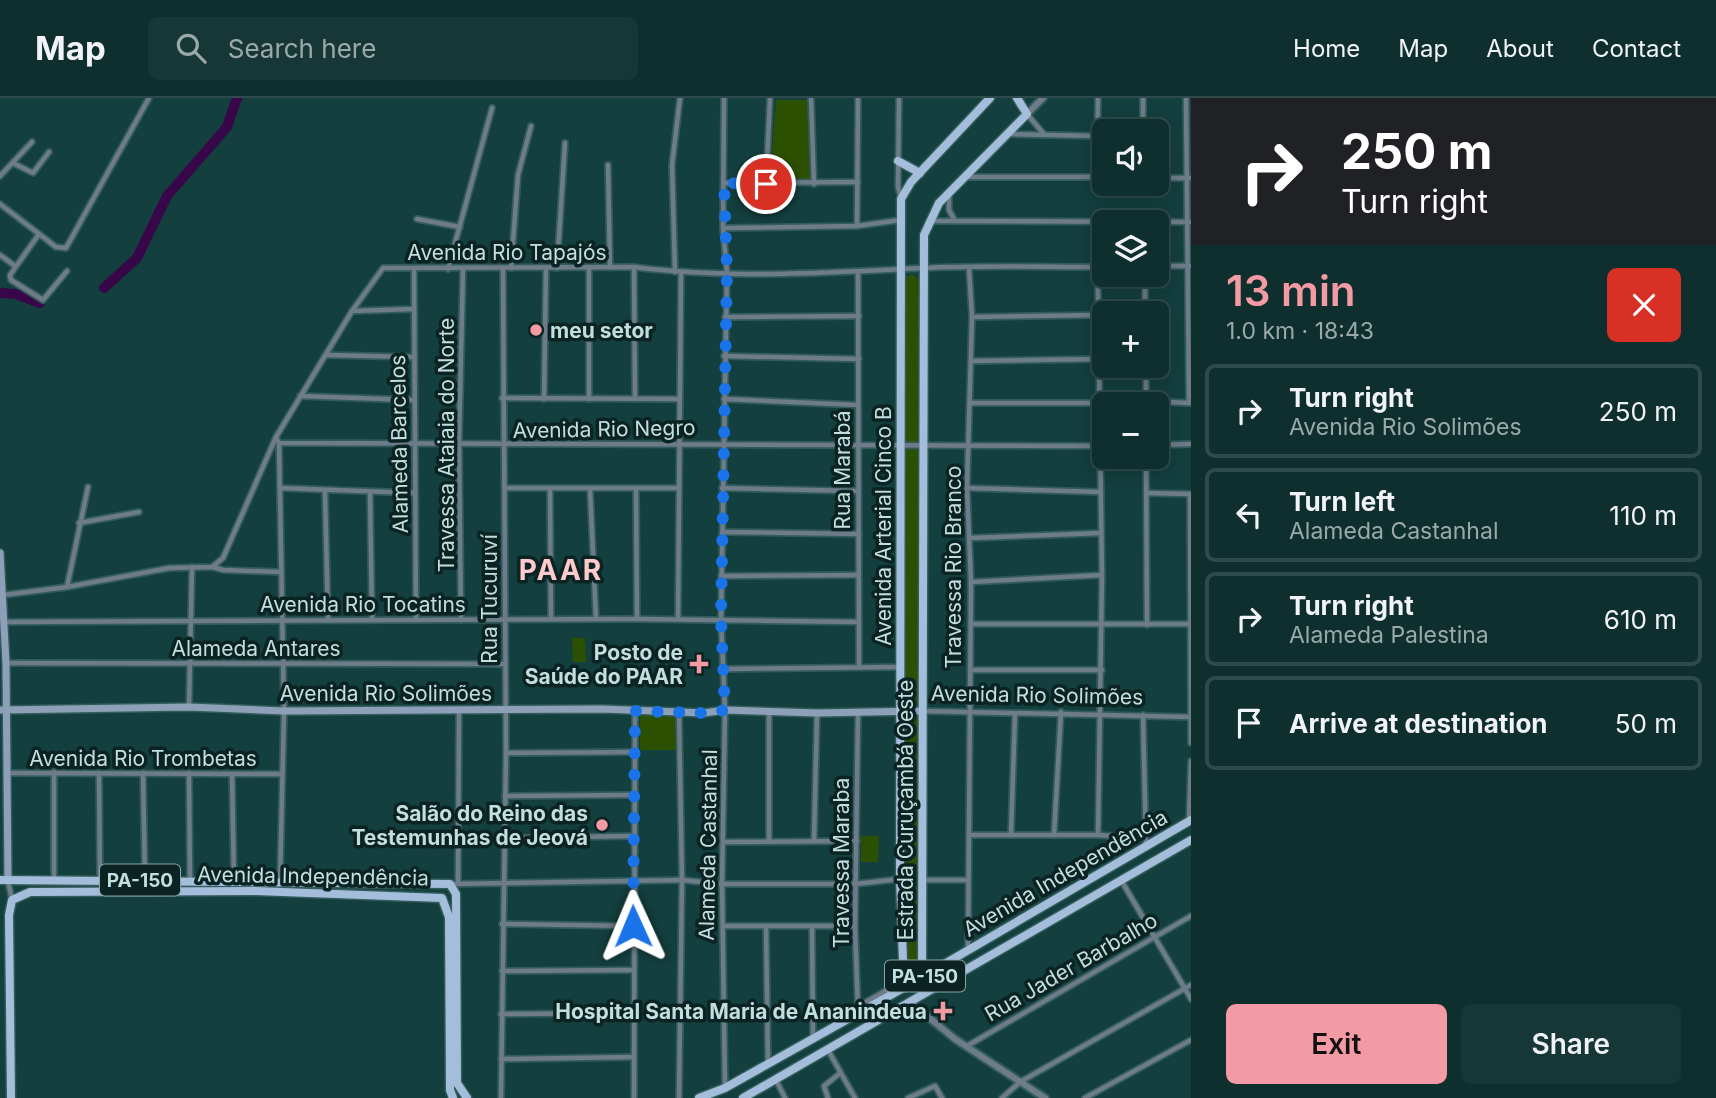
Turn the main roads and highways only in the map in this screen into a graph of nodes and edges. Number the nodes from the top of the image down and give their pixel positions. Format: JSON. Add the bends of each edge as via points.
{"nodes":[{"id":1,"x":990,"y":98,"type":"edge"},
{"id":2,"x":1017,"y":98,"type":"edge"},
{"id":3,"x":898,"y":162,"type":"road end"},
{"id":4,"x":920,"y":173,"type":"junction"},
{"id":5,"x":0,"y":553,"type":"edge"},
{"id":6,"x":1,"y":595,"type":"edge"},
{"id":7,"x":3,"y":618,"type":"edge"},
{"id":8,"x":2,"y":710,"type":"edge"},
{"id":9,"x":900,"y":710,"type":"junction"},
{"id":10,"x":922,"y":710,"type":"junction"},
{"id":11,"x":1190,"y":820,"type":"edge"},
{"id":12,"x":1191,"y":840,"type":"edge"},
{"id":13,"x":4,"y":880,"type":"edge"},
{"id":14,"x":280,"y":881,"type":"junction"},
{"id":15,"x":256,"y":891,"type":"junction"},
{"id":16,"x":923,"y":962,"type":"junction"},
{"id":17,"x":903,"y":968,"type":"junction"},
{"id":18,"x":922,"y":977,"type":"junction"},
{"id":19,"x":904,"y":984,"type":"junction"},
{"id":20,"x":858,"y":1009,"type":"junction"},
{"id":21,"x":861,"y":1031,"type":"junction"},
{"id":22,"x":11,"y":1098,"type":"edge"},
{"id":23,"x":453,"y":1098,"type":"edge"},
{"id":24,"x":467,"y":1098,"type":"edge"},
{"id":25,"x":699,"y":1098,"type":"edge"},
{"id":26,"x":743,"y":1098,"type":"edge"}],
"edges":[{"from":1,"to":4,"type":"main road"},
{"from":2,"to":10,"type":"main road","name":"Estrada Curuçambá Oeste","via":[[1027,114],[949,194],[928,221],[924,235]]},
{"from":3,"to":4,"type":"main road"},
{"from":4,"to":9,"type":"main road","name":"Avenida Arterial Cinco B","via":[[901,198]]},
{"from":5,"to":6,"type":"main road"},
{"from":6,"to":7,"type":"main road"},
{"from":7,"to":8,"type":"main road"},
{"from":8,"to":9,"type":"main road","name":"Avenida Rio Solimões"},
{"from":8,"to":13,"type":"main road"},
{"from":9,"to":10,"type":"main road","name":"Avenida Rio Solimões"},
{"from":9,"to":17,"type":"main road","name":"Avenida Arterial Cinco B"},
{"from":10,"to":16,"type":"main road","name":"Estrada Curuçambá Oeste"},
{"from":11,"to":18,"type":"main road","name":"Avenida Independência","number":"PA-150","via":[[1145,842]]},
{"from":12,"to":21,"type":"main road","name":"Avenida Independência","number":"PA-150"},
{"from":13,"to":14,"type":"main road","name":"Avenida Independência","number":"PA-150"},
{"from":14,"to":15,"type":"main road"},
{"from":14,"to":24,"type":"main road","name":"Avenida Independência","number":"PA-150","via":[[455,887],[457,1083]]},
{"from":15,"to":22,"type":"main road","name":"Avenida Independência","number":"PA-150","via":[[30,892],[12,900]]},
{"from":15,"to":23,"type":"main road","name":"Avenida Independência","number":"PA-150","via":[[442,898],[449,916]]},
{"from":16,"to":17,"type":"main road"},
{"from":16,"to":18,"type":"main road","name":"Estrada Curuçambá Oeste"},
{"from":17,"to":19,"type":"main road","name":"Avenida Arterial Cinco B"},
{"from":18,"to":19,"type":"main road","name":"Avenida Independência","number":"PA-150"},
{"from":19,"to":20,"type":"main road","name":"Avenida Independência","number":"PA-150"},
{"from":20,"to":21,"type":"main road","via":[[855,1024]]},
{"from":20,"to":25,"type":"main road","name":"Avenida Independência","number":"PA-150","via":[[726,1088]]},
{"from":21,"to":26,"type":"main road","name":"Avenida Independência","number":"PA-150"}]}
